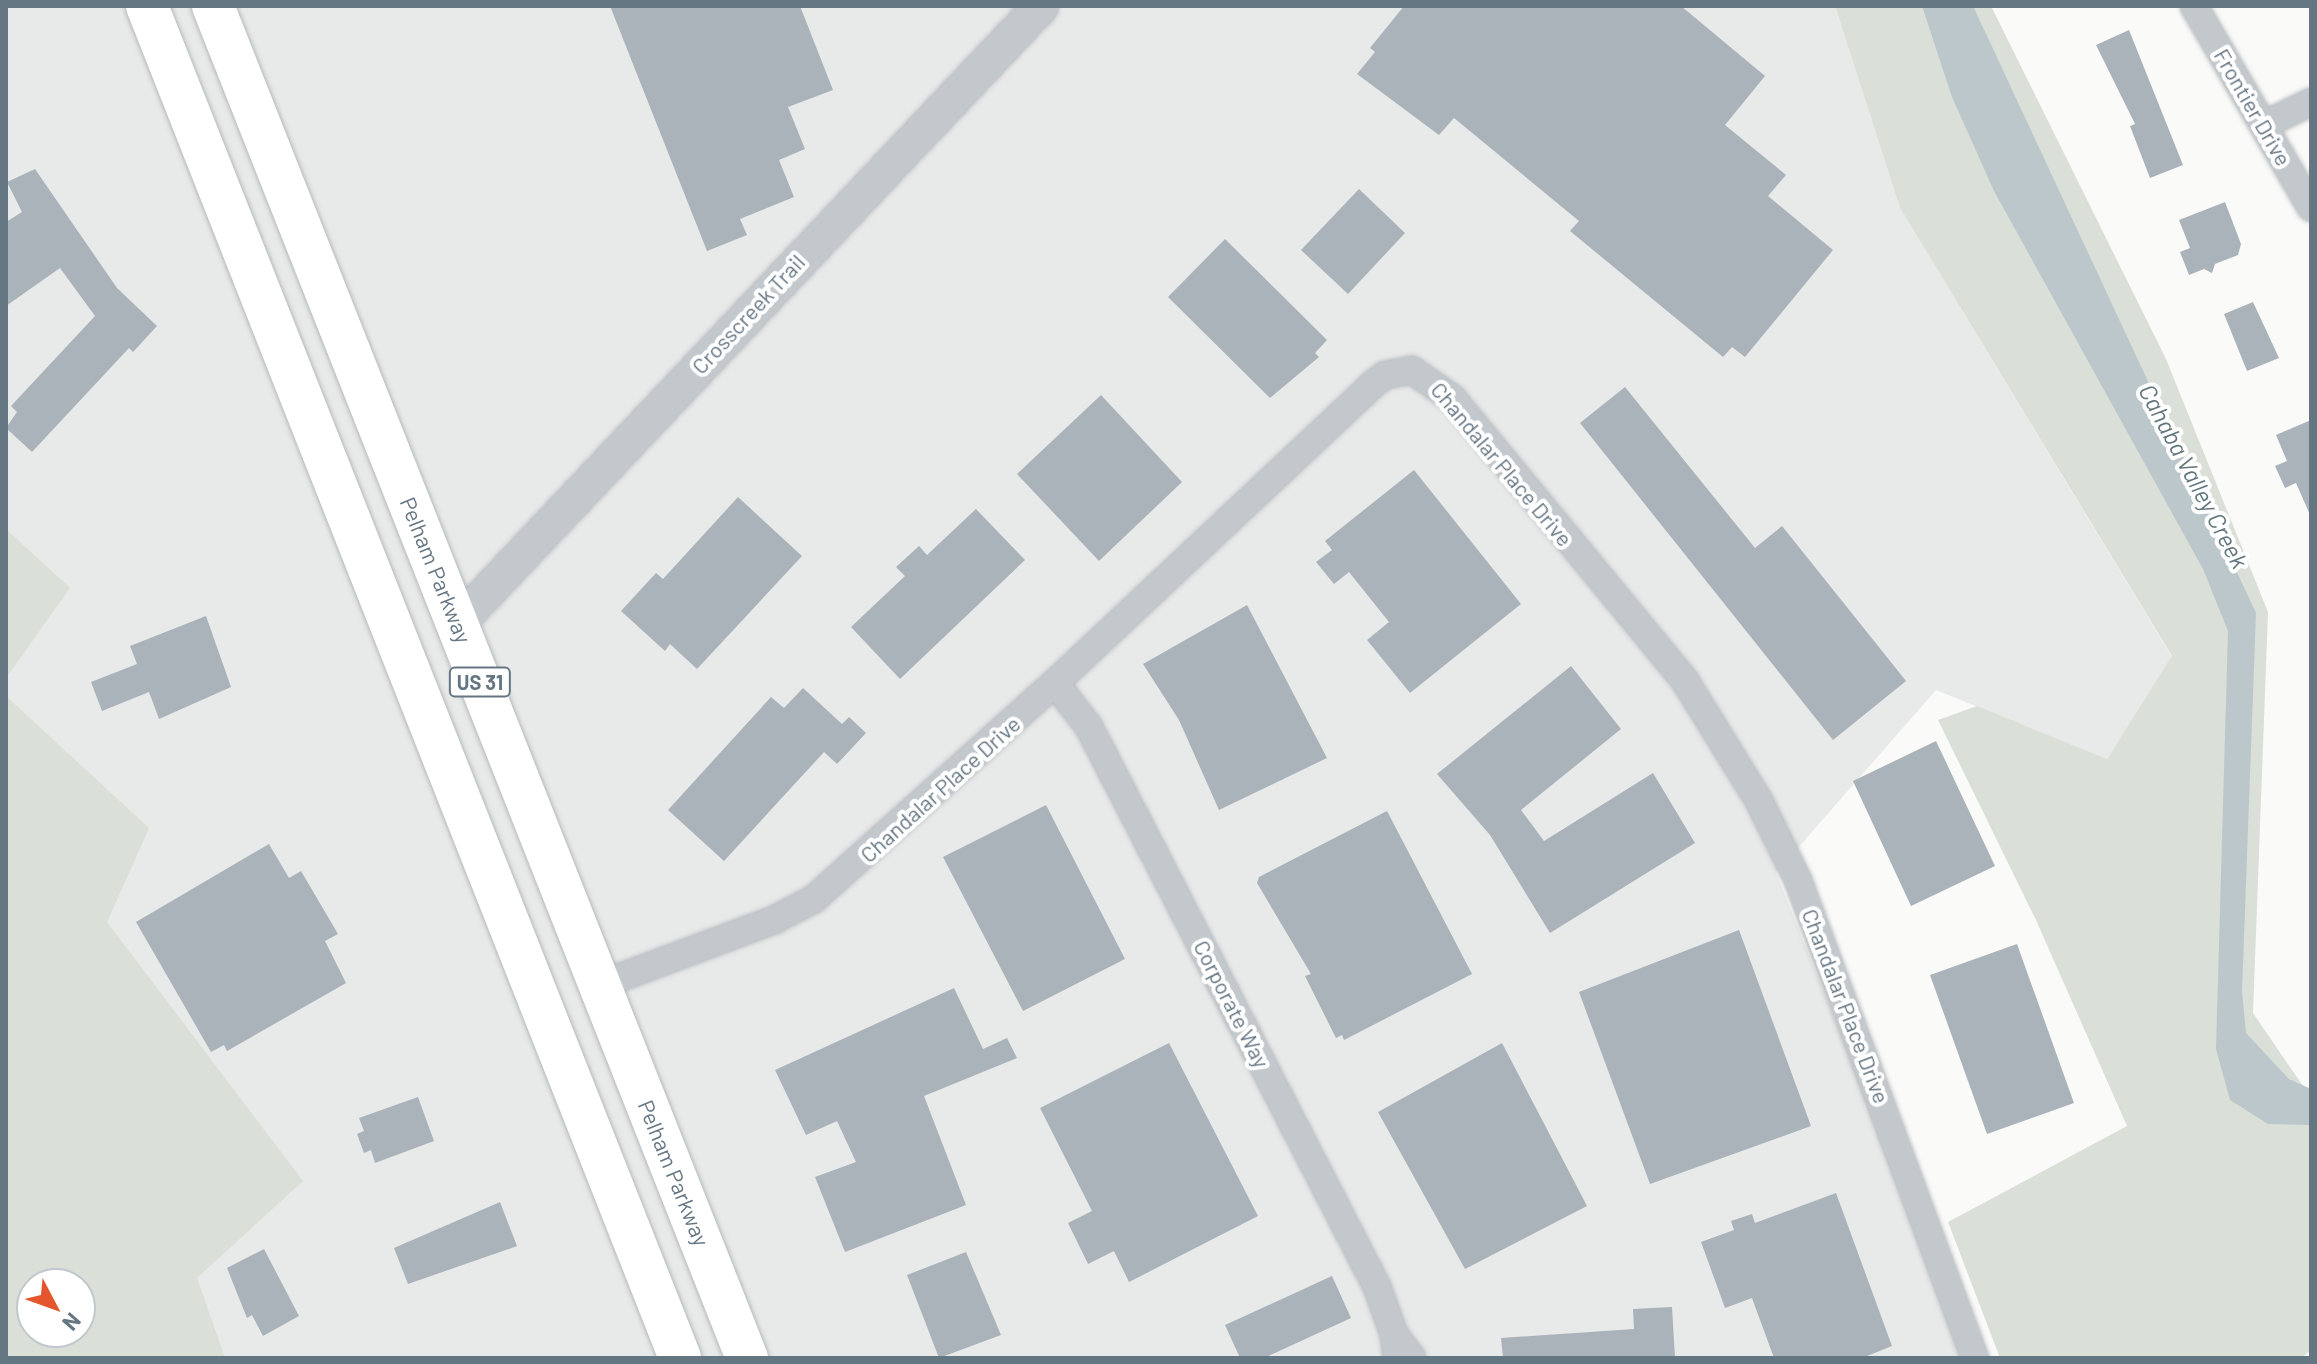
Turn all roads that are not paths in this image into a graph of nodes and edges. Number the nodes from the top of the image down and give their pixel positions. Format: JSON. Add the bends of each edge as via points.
{"nodes":[{"id":1,"x":147,"y":6,"type":"edge"},
{"id":2,"x":213,"y":6,"type":"edge"},
{"id":3,"x":1041,"y":6,"type":"edge"},
{"id":4,"x":2194,"y":6,"type":"edge"},
{"id":5,"x":2311,"y":102,"type":"edge"},
{"id":6,"x":2264,"y":125,"type":"junction"},
{"id":7,"x":2311,"y":208,"type":"edge"},
{"id":8,"x":457,"y":624,"type":"junction"},
{"id":9,"x":404,"y":660,"type":"junction"},
{"id":10,"x":1055,"y":683,"type":"junction"},
{"id":11,"x":583,"y":943,"type":"junction"},
{"id":12,"x":523,"y":959,"type":"junction"},
{"id":13,"x":600,"y":985,"type":"junction"},
{"id":14,"x":1396,"y":1346,"type":"edge"},
{"id":15,"x":680,"y":1358,"type":"edge"},
{"id":16,"x":747,"y":1358,"type":"edge"},
{"id":17,"x":1412,"y":1358,"type":"edge"},
{"id":18,"x":1975,"y":1358,"type":"edge"}],
"edges":[{"from":1,"to":9,"type":"main road","number":"US 31"},
{"from":2,"to":8,"type":"main road","name":"Pelham Parkway","number":"US 31"},
{"from":3,"to":8,"type":"street","name":"Crosscreek Trail"},
{"from":4,"to":6,"type":"street","name":"Frontier Drive"},
{"from":5,"to":6,"type":"street"},
{"from":6,"to":7,"type":"street","name":"Frontier Drive"},
{"from":8,"to":9,"type":"main road"},
{"from":8,"to":11,"type":"main road","name":"Pelham Parkway","number":"US 31"},
{"from":9,"to":12,"type":"main road","number":"US 31"},
{"from":10,"to":13,"type":"street","name":"Chandalar Place Drive","via":[[814,899],[774,920]]},
{"from":10,"to":14,"type":"street","name":"Corporate Way","via":[[1089,727],[1377,1287]]},
{"from":10,"to":18,"type":"street","name":"Chandalar Place Drive","via":[[1372,385],[1400,370],[1426,375],[1452,398],[1685,681],[1759,801],[1804,894]]},
{"from":11,"to":12,"type":"main road"},
{"from":11,"to":13,"type":"main road","name":"Pelham Parkway","number":"US 31"},
{"from":12,"to":15,"type":"main road","number":"US 31"},
{"from":13,"to":16,"type":"main road","name":"Pelham Parkway","number":"US 31"},
{"from":14,"to":17,"type":"street","name":"Corporate Way"}]}
